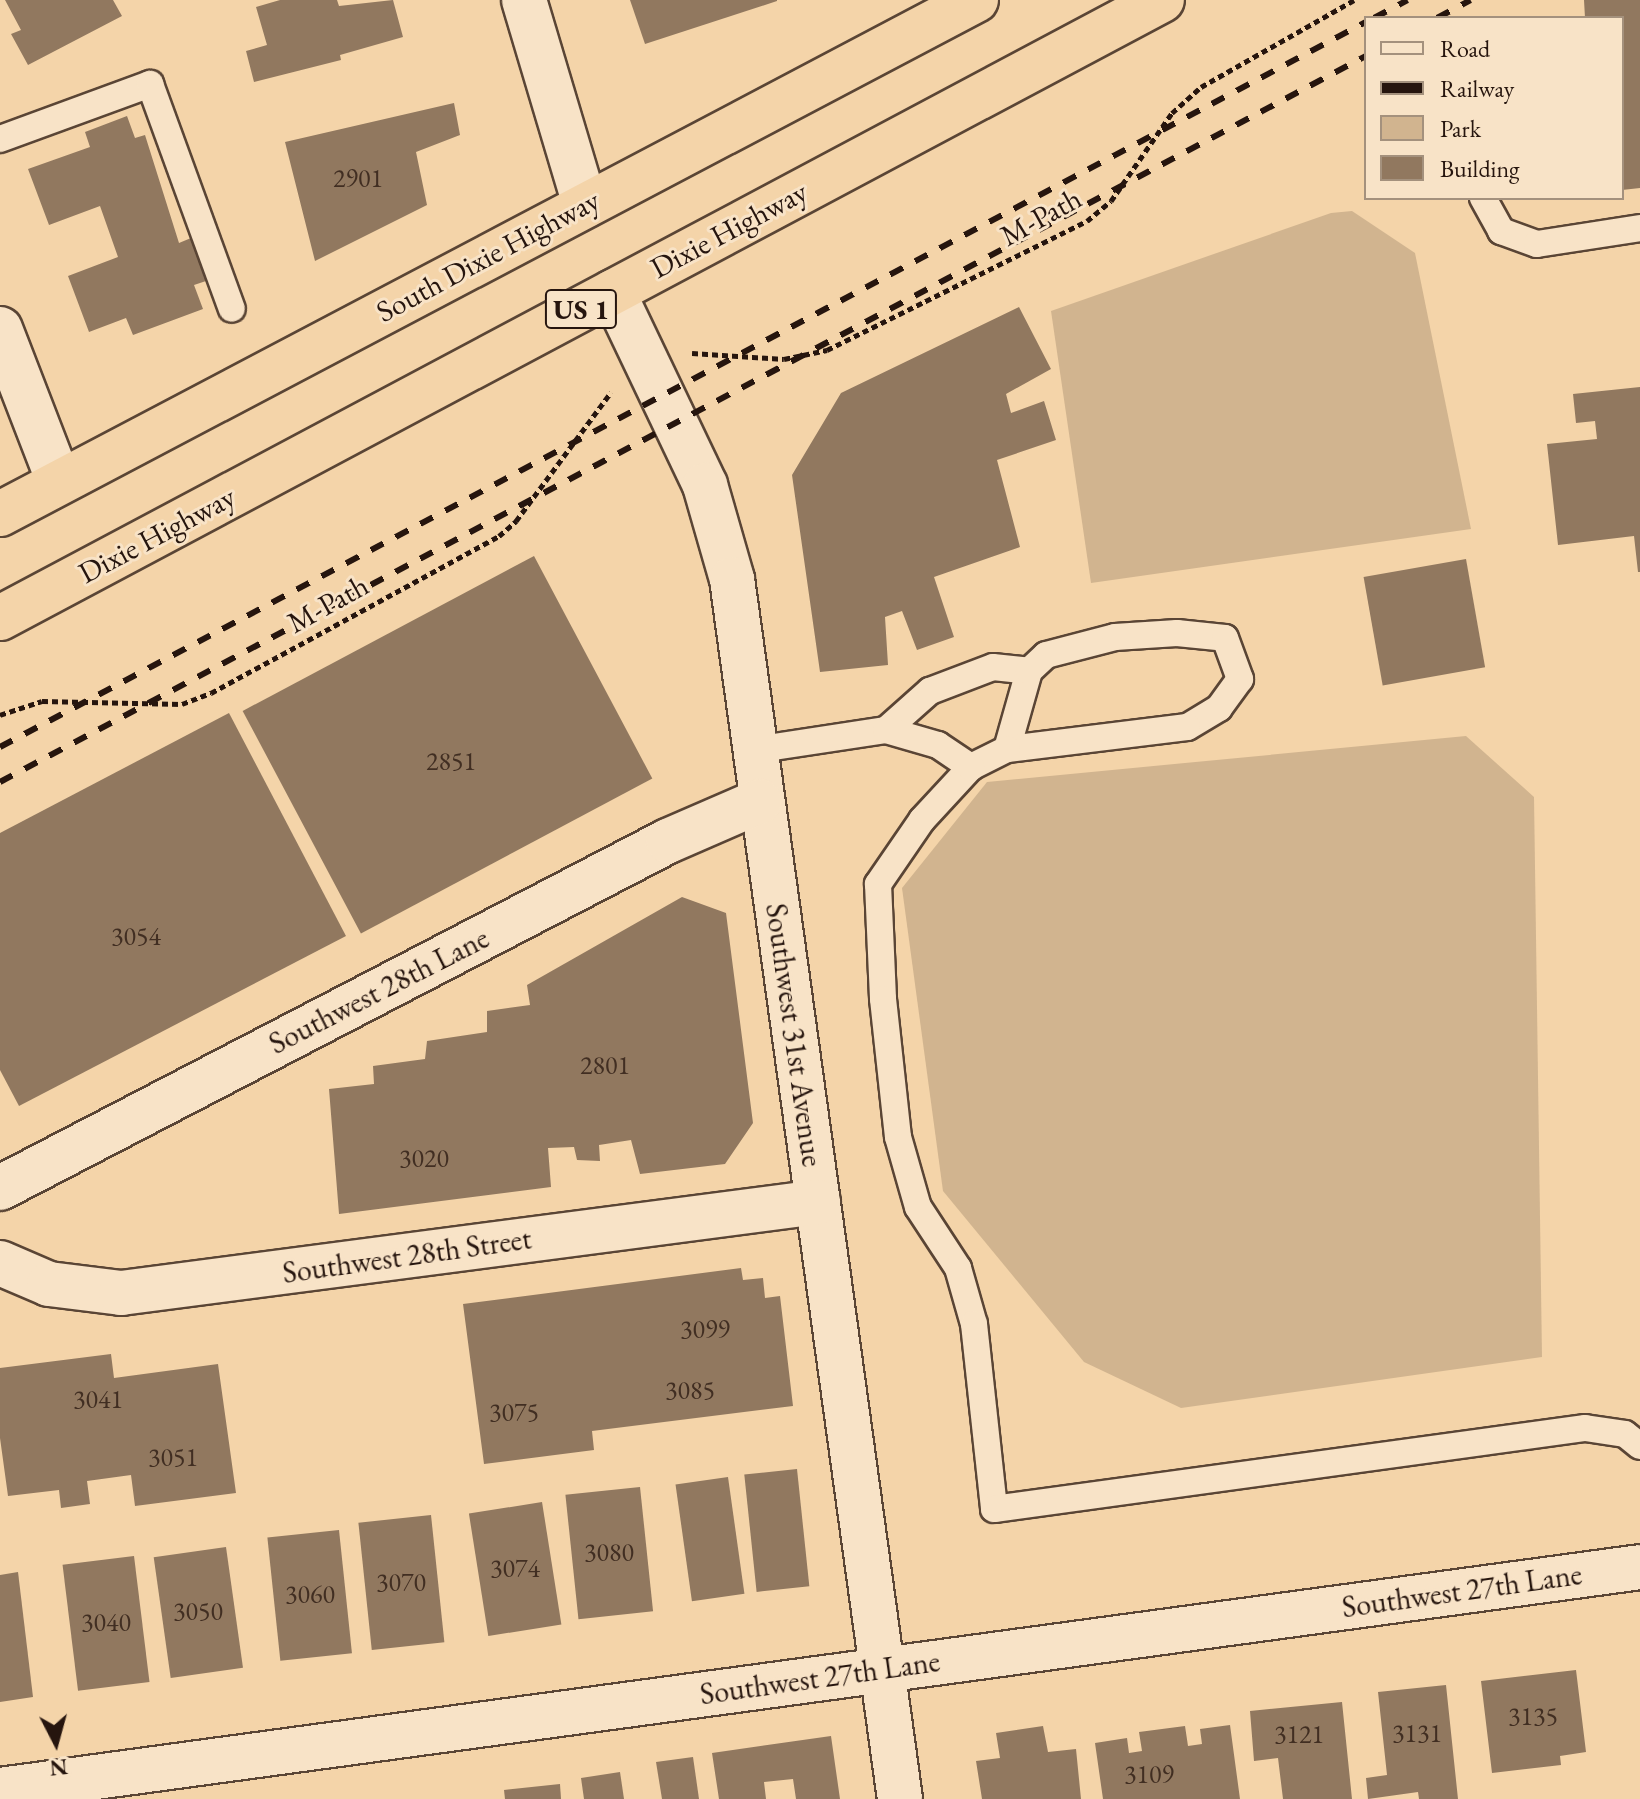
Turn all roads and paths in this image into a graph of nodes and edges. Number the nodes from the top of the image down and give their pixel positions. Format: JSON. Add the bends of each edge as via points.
{"nodes":[{"id":1,"x":524,"y":0,"type":"edge"},
{"id":2,"x":976,"y":0,"type":"edge"},
{"id":3,"x":1162,"y":0,"type":"edge"},
{"id":4,"x":1354,"y":0,"type":"edge"},
{"id":5,"x":924,"y":12,"type":"edge"},
{"id":6,"x":0,"y":139,"type":"edge"},
{"id":7,"x":1484,"y":200,"type":"edge"},
{"id":8,"x":585,"y":205,"type":"junction"},
{"id":9,"x":1640,"y":228,"type":"edge"},
{"id":10,"x":613,"y":292,"type":"junction"},
{"id":11,"x":232,"y":309,"type":"dead end"},
{"id":12,"x":0,"y":329,"type":"edge"},
{"id":13,"x":690,"y":353,"type":"dead end"},
{"id":14,"x":606,"y":395,"type":"dead end"},
{"id":15,"x":59,"y":482,"type":"junction"},
{"id":16,"x":0,"y":514,"type":"edge"},
{"id":17,"x":0,"y":618,"type":"edge"},
{"id":18,"x":1029,"y":671,"type":"junction"},
{"id":19,"x":0,"y":715,"type":"edge"},
{"id":20,"x":886,"y":730,"type":"junction"},
{"id":21,"x":1007,"y":749,"type":"junction"},
{"id":22,"x":754,"y":750,"type":"junction"},
{"id":23,"x":971,"y":767,"type":"junction"},
{"id":24,"x":760,"y":801,"type":"junction"},
{"id":25,"x":0,"y":1188,"type":"edge"},
{"id":26,"x":818,"y":1202,"type":"junction"},
{"id":27,"x":0,"y":1263,"type":"edge"},
{"id":28,"x":1640,"y":1446,"type":"edge"},
{"id":29,"x":1640,"y":1567,"type":"edge"},
{"id":30,"x":883,"y":1669,"type":"junction"},
{"id":31,"x":0,"y":1790,"type":"edge"},
{"id":32,"x":900,"y":1799,"type":"edge"}],
"edges":[{"from":1,"to":8,"type":"street"},
{"from":2,"to":5,"type":"highway","name":"South Dixie Highway"},
{"from":3,"to":10,"type":"highway","name":"Dixie Highway","number":"US 1"},
{"from":4,"to":13,"type":"path","name":"M-Path","via":[[1201,87],[1172,113],[1111,201],[1087,221],[827,350],[784,359]]},
{"from":5,"to":8,"type":"highway","name":"South Dixie Highway"},
{"from":6,"to":11,"type":"lane","via":[[150,84]]},
{"from":7,"to":9,"type":"lane","via":[[1501,231],[1537,244]]},
{"from":8,"to":15,"type":"highway","name":"South Dixie Highway"},
{"from":10,"to":17,"type":"highway","name":"Dixie Highway","number":"US 1"},
{"from":10,"to":22,"type":"street","name":"Southwest 31st Avenue","via":[[714,509],[732,579]]},
{"from":12,"to":15,"type":"street"},
{"from":14,"to":19,"type":"path","name":"M-Path","via":[[516,521],[499,536],[211,693],[182,704],[42,701]]},
{"from":15,"to":16,"type":"highway","name":"South Dixie Highway"},
{"from":18,"to":20,"type":"lane","via":[[993,667],[930,691]]},
{"from":18,"to":21,"type":"lane"},
{"from":18,"to":21,"type":"lane","via":[[1046,655],[1115,637],[1177,633],[1225,638],[1240,679],[1219,708],[1187,727]]},
{"from":20,"to":22,"type":"lane"},
{"from":20,"to":23,"type":"lane","via":[[938,745]]},
{"from":21,"to":23,"type":"lane"},
{"from":22,"to":24,"type":"street","name":"Southwest 31st Avenue"},
{"from":23,"to":28,"type":"lane","via":[[922,820],[878,884],[883,999],[898,1137],[918,1207],[958,1268],[974,1324],[994,1509],[1585,1428],[1625,1434]]},
{"from":24,"to":25,"type":"street","name":"Southwest 28th Lane","via":[[668,841]]},
{"from":24,"to":26,"type":"street","name":"Southwest 31st Avenue"},
{"from":26,"to":27,"type":"street","name":"Southwest 28th Street","via":[[121,1293],[49,1284]]},
{"from":26,"to":30,"type":"street","name":"Southwest 31st Avenue"},
{"from":29,"to":30,"type":"street","name":"Southwest 27th Lane"},
{"from":30,"to":31,"type":"street","name":"Southwest 27th Lane"},
{"from":30,"to":32,"type":"street","name":"Southwest 31st Avenue"}]}
